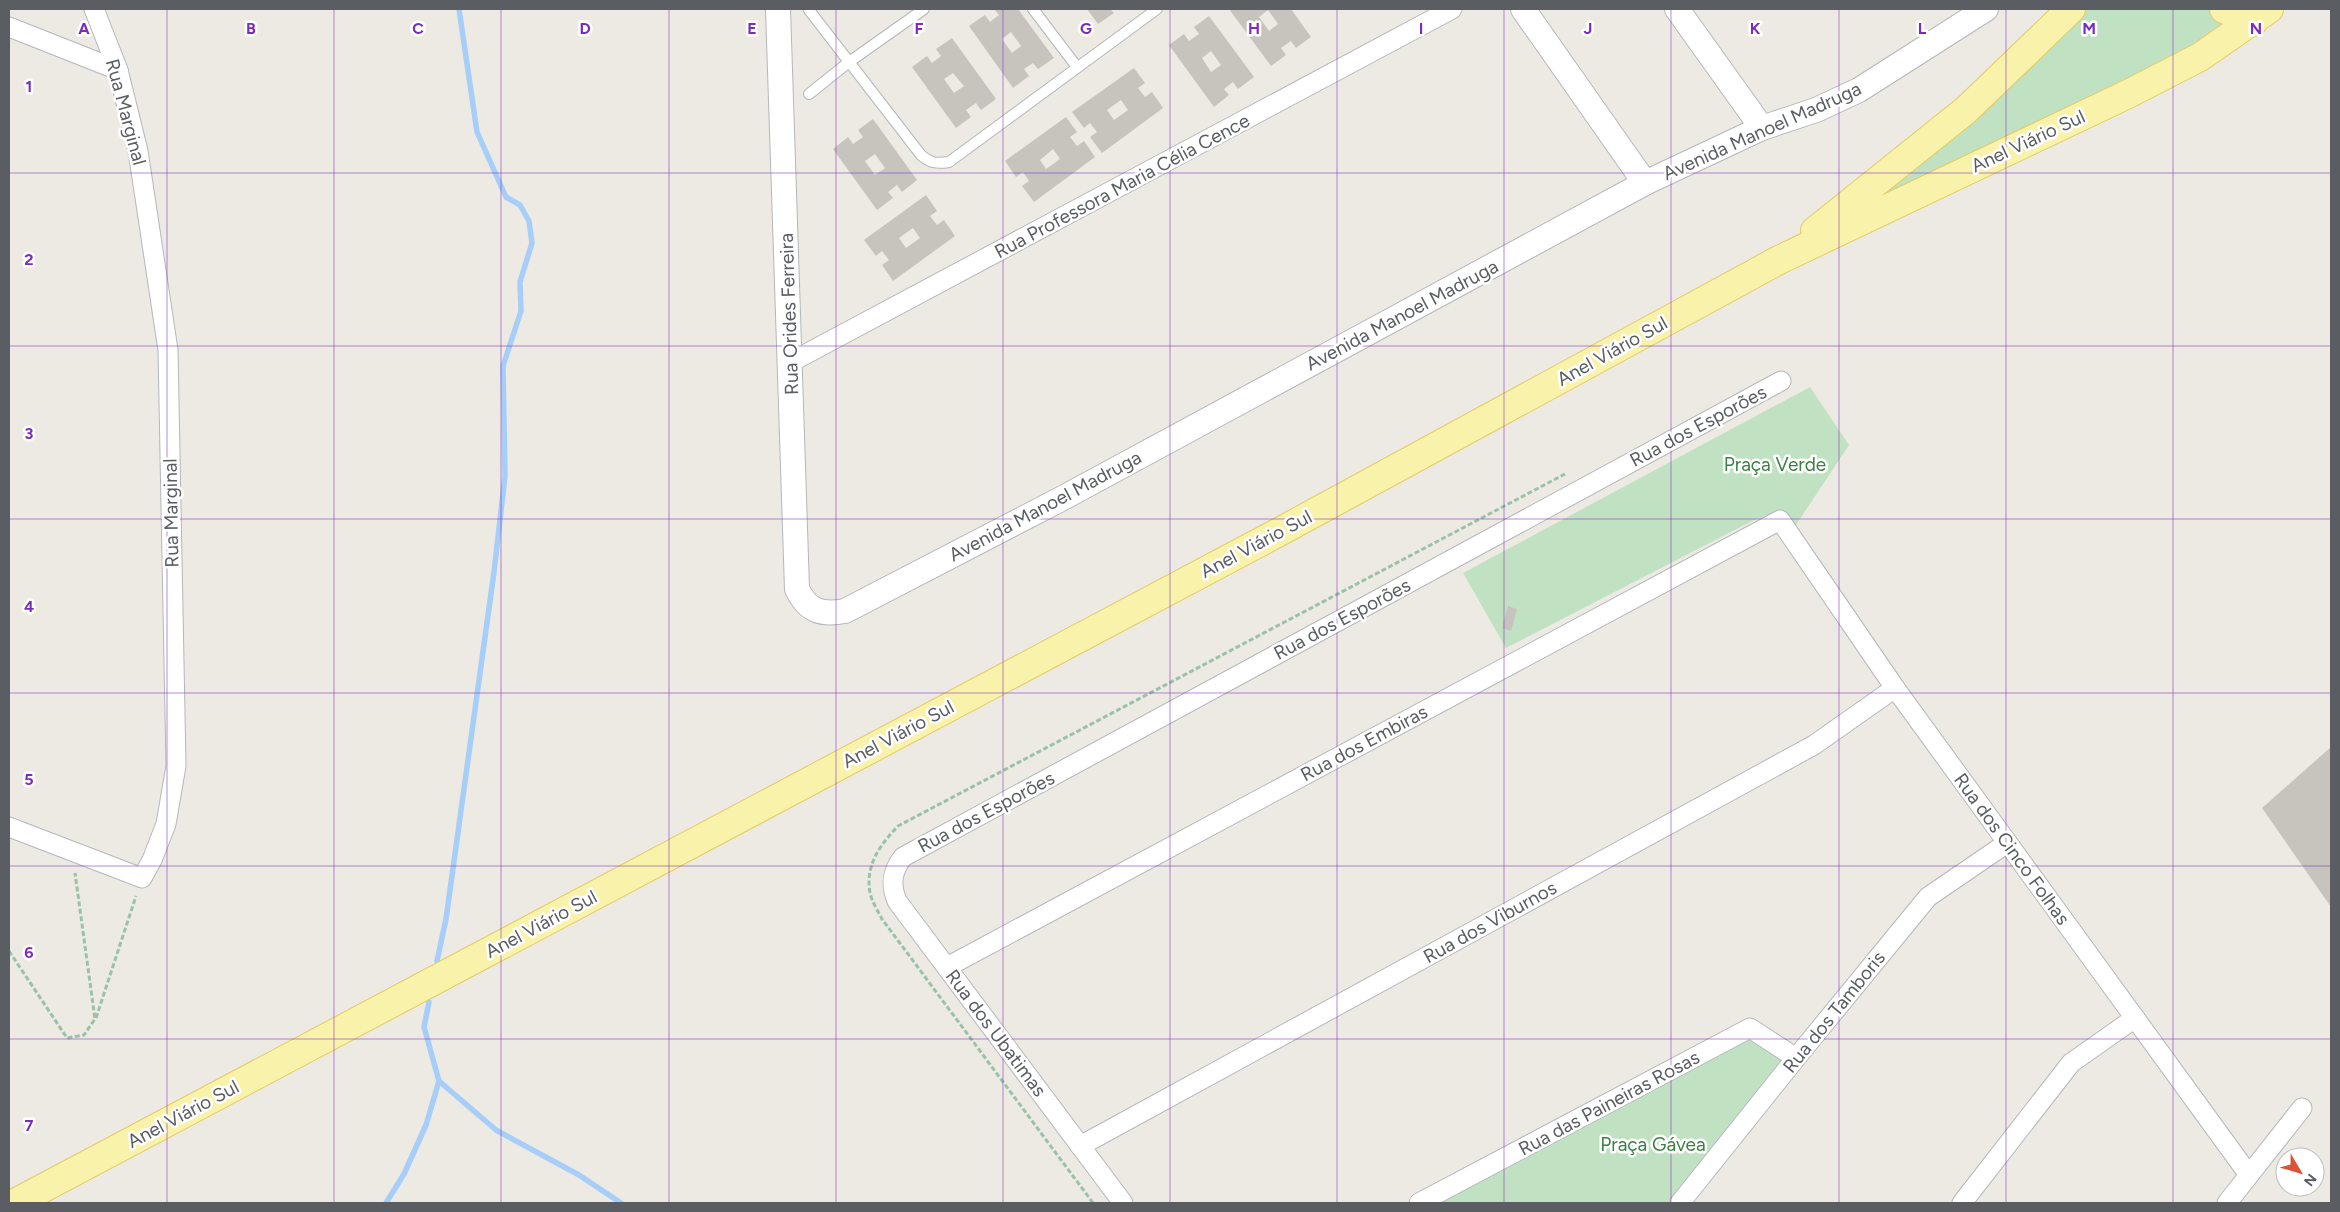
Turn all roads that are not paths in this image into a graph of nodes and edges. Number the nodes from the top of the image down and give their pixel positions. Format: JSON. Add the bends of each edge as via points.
{"nodes":[{"id":1,"x":94,"y":9,"type":"edge"},
{"id":2,"x":778,"y":9,"type":"edge"},
{"id":3,"x":924,"y":9,"type":"edge"},
{"id":4,"x":1033,"y":9,"type":"edge"},
{"id":5,"x":1157,"y":9,"type":"edge"},
{"id":6,"x":1452,"y":9,"type":"edge"},
{"id":7,"x":1523,"y":9,"type":"edge"},
{"id":8,"x":1678,"y":9,"type":"edge"},
{"id":9,"x":1986,"y":9,"type":"edge"},
{"id":10,"x":2071,"y":9,"type":"edge"},
{"id":11,"x":2224,"y":9,"type":"edge"},
{"id":12,"x":809,"y":10,"type":"dead end"},
{"id":13,"x":2261,"y":15,"type":"edge"},
{"id":14,"x":9,"y":28,"type":"edge"},
{"id":15,"x":849,"y":62,"type":"junction"},
{"id":16,"x":1077,"y":67,"type":"junction"},
{"id":17,"x":118,"y":70,"type":"junction"},
{"id":18,"x":808,"y":94,"type":"dead end"},
{"id":19,"x":1762,"y":128,"type":"junction"},
{"id":20,"x":1646,"y":183,"type":"junction"},
{"id":21,"x":1779,"y":260,"type":"junction"},
{"id":22,"x":791,"y":362,"type":"junction"},
{"id":23,"x":1781,"y":381,"type":"dead end"},
{"id":24,"x":1780,"y":520,"type":"joint"},
{"id":25,"x":816,"y":610,"type":"joint"},
{"id":26,"x":1894,"y":688,"type":"junction"},
{"id":27,"x":9,"y":828,"type":"edge"},
{"id":28,"x":2007,"y":843,"type":"junction"},
{"id":29,"x":903,"y":857,"type":"joint"},
{"id":30,"x":947,"y":967,"type":"junction"},
{"id":31,"x":2135,"y":1018,"type":"junction"},
{"id":32,"x":1796,"y":1058,"type":"junction"},
{"id":33,"x":2302,"y":1108,"type":"dead end"},
{"id":34,"x":1080,"y":1146,"type":"junction"},
{"id":35,"x":2249,"y":1175,"type":"junction"},
{"id":36,"x":14,"y":1203,"type":"edge"},
{"id":37,"x":1123,"y":1203,"type":"edge"},
{"id":38,"x":1420,"y":1203,"type":"edge"},
{"id":39,"x":1680,"y":1203,"type":"edge"},
{"id":40,"x":1962,"y":1203,"type":"edge"},
{"id":41,"x":2227,"y":1203,"type":"edge"}],
"edges":[{"from":1,"to":17,"type":"street","name":"Rua Marginal"},
{"from":2,"to":22,"type":"street","name":"Rua Orides Ferreira"},
{"from":3,"to":15,"type":"lane"},
{"from":4,"to":16,"type":"lane"},
{"from":5,"to":16,"type":"lane"},
{"from":6,"to":22,"type":"street","name":"Rua Professora Maria Célia Cence"},
{"from":7,"to":20,"type":"street"},
{"from":8,"to":19,"type":"street"},
{"from":9,"to":19,"type":"street","name":"Avenida Manoel Madruga","via":[[1859,90],[1816,110]]},
{"from":10,"to":21,"type":"main road","name":"Anel Viário Sul","via":[[1966,110]]},
{"from":11,"to":13,"type":"main road"},
{"from":12,"to":15,"type":"lane"},
{"from":13,"to":21,"type":"main road","name":"Anel Viário Sul","via":[[2200,57],[2128,94]]},
{"from":14,"to":17,"type":"street"},
{"from":15,"to":16,"type":"lane","via":[[920,155],[939,164],[949,162]]},
{"from":15,"to":18,"type":"lane"},
{"from":17,"to":27,"type":"street","name":"Rua Marginal","via":[[143,178],[168,350],[176,766],[166,824],[142,878]]},
{"from":19,"to":20,"type":"street","name":"Avenida Manoel Madruga"},
{"from":20,"to":25,"type":"street","name":"Avenida Manoel Madruga","via":[[1061,499],[846,611],[832,614]]},
{"from":21,"to":36,"type":"main road","name":"Anel Viário Sul","via":[[1272,536]]},
{"from":22,"to":25,"type":"street","name":"Rua Orides Ferreira","via":[[797,589],[804,602]]},
{"from":23,"to":29,"type":"street","name":"Rua dos Esporões"},
{"from":24,"to":26,"type":"street","name":"Rua dos Cinco Folhas"},
{"from":24,"to":30,"type":"street","name":"Rua dos Embiras"},
{"from":26,"to":28,"type":"street","name":"Rua dos Cinco Folhas"},
{"from":26,"to":34,"type":"street","name":"Rua dos Viburnos","via":[[1814,745]]},
{"from":28,"to":31,"type":"street","name":"Rua dos Cinco Folhas"},
{"from":28,"to":32,"type":"street","name":"Rua dos Tamboris","via":[[1928,897]]},
{"from":29,"to":30,"type":"street","name":"Rua dos Ubatimas","via":[[896,866],[892,889],[897,901]]},
{"from":30,"to":34,"type":"street","name":"Rua dos Ubatimas"},
{"from":31,"to":35,"type":"street","name":"Rua dos Cinco Folhas"},
{"from":31,"to":40,"type":"street","via":[[2071,1063]]},
{"from":32,"to":38,"type":"street","name":"Rua das Paineiras Rosas","via":[[1750,1028]]},
{"from":32,"to":39,"type":"street","name":"Rua dos Tamboris"},
{"from":33,"to":35,"type":"street"},
{"from":34,"to":37,"type":"street","name":"Rua dos Ubatimas"},
{"from":35,"to":41,"type":"street"}]}
